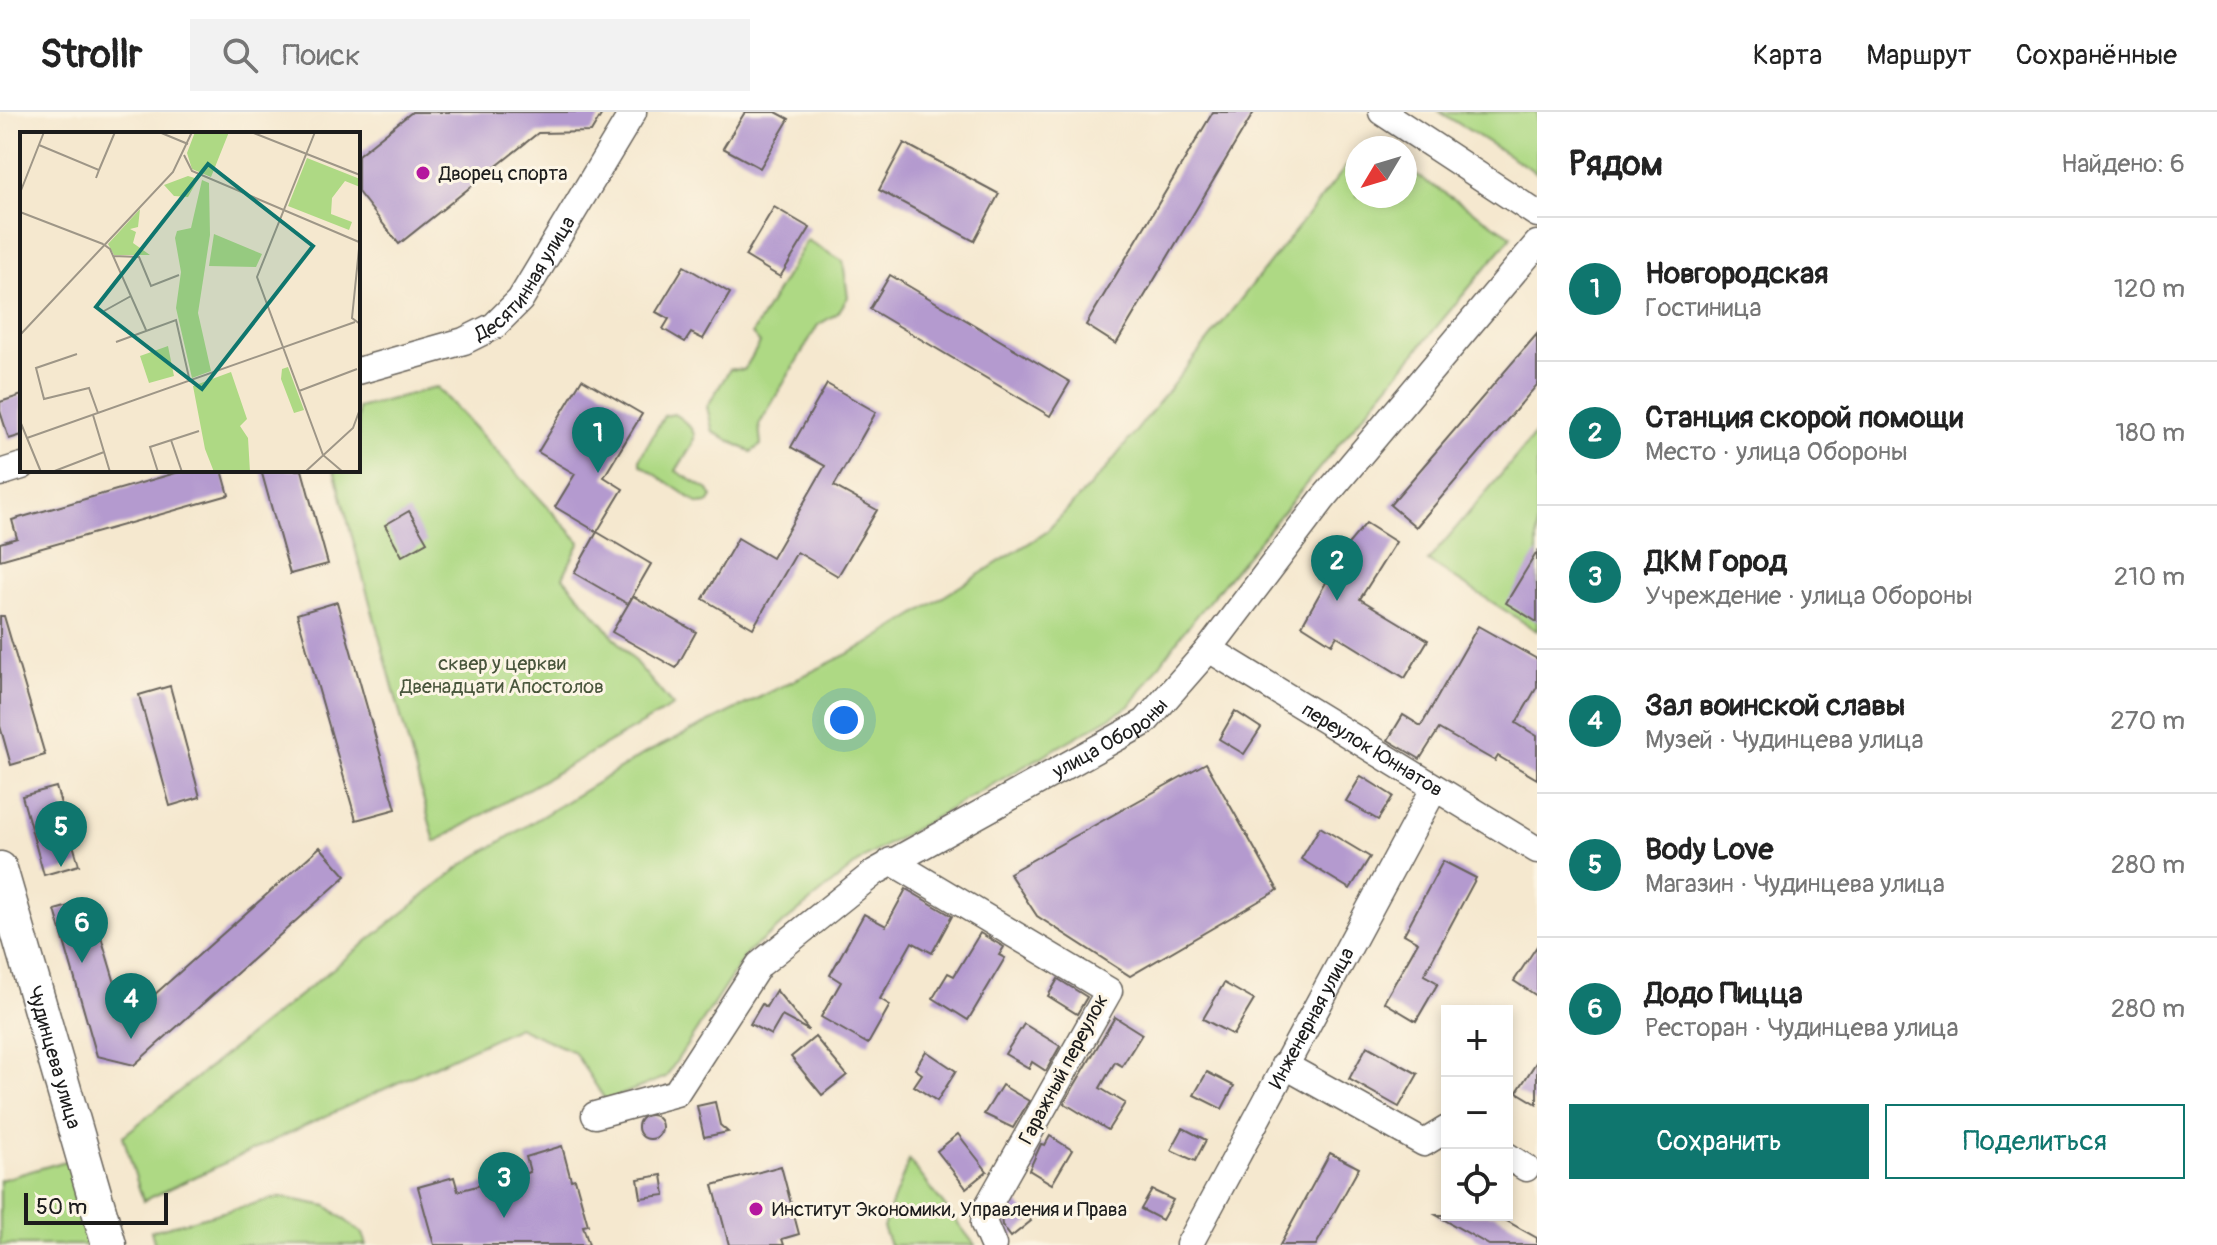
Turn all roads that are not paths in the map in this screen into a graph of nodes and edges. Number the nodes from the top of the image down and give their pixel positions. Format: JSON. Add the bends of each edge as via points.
{"nodes":[{"id":1,"x":633,"y":112,"type":"edge"},
{"id":2,"x":1382,"y":112,"type":"edge"},
{"id":3,"x":1537,"y":214,"type":"edge"},
{"id":4,"x":1537,"y":244,"type":"edge"},
{"id":5,"x":360,"y":370,"type":"edge"},
{"id":6,"x":20,"y":467,"type":"edge"},
{"id":7,"x":0,"y":473,"type":"edge"},
{"id":8,"x":1209,"y":649,"type":"junction"},
{"id":9,"x":1434,"y":789,"type":"junction"},
{"id":10,"x":1537,"y":850,"type":"edge"},
{"id":11,"x":891,"y":861,"type":"junction"},
{"id":12,"x":0,"y":869,"type":"edge"},
{"id":13,"x":1284,"y":1065,"type":"junction"},
{"id":14,"x":595,"y":1115,"type":"dead end"},
{"id":15,"x":1441,"y":1133,"type":"edge"},
{"id":16,"x":109,"y":1245,"type":"edge"},
{"id":17,"x":993,"y":1245,"type":"edge"},
{"id":18,"x":1189,"y":1245,"type":"edge"}],
"edges":[{"from":1,"to":5,"type":"street","name":"Десятинная улица","via":[[520,300],[494,326],[464,341]]},
{"from":2,"to":3,"type":"street"},
{"from":4,"to":8,"type":"street","name":"улица Обороны","via":[[1322,500]]},
{"from":6,"to":7,"type":"street"},
{"from":8,"to":9,"type":"street","name":"переулок Юннатов"},
{"from":8,"to":11,"type":"street","name":"улица Обороны","via":[[1145,722]]},
{"from":9,"to":10,"type":"street","name":"переулок Юннатов"},
{"from":9,"to":13,"type":"street","name":"Инженерная улица"},
{"from":11,"to":14,"type":"street","name":"улица Обороны","via":[[759,965],[676,1093]]},
{"from":11,"to":17,"type":"street","name":"Гаражный переулок","via":[[1109,991],[985,1211]]},
{"from":12,"to":16,"type":"main road","name":"Чудинцева улица"},
{"from":13,"to":15,"type":"street","via":[[1424,1143]]},
{"from":13,"to":18,"type":"street","name":"Инженерная улица"}]}
